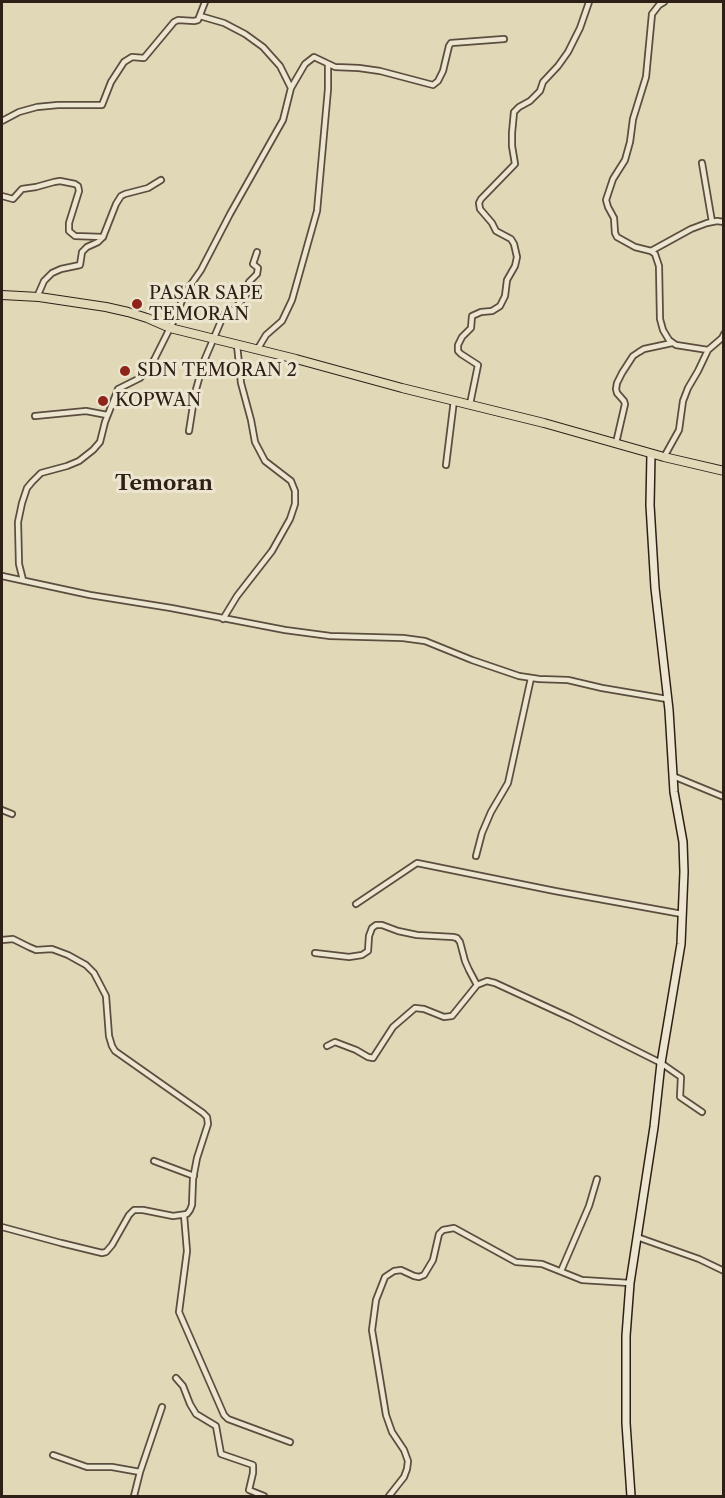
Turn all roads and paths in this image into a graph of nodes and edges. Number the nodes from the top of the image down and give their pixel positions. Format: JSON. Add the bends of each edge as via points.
{"nodes":[{"id":1,"x":205,"y":2,"type":"edge"},
{"id":2,"x":590,"y":2,"type":"edge"},
{"id":3,"x":664,"y":2,"type":"edge"},
{"id":4,"x":200,"y":16,"type":"junction"},
{"id":5,"x":504,"y":39,"type":"dead end"},
{"id":6,"x":328,"y":64,"type":"junction"},
{"id":7,"x":291,"y":88,"type":"junction"},
{"id":8,"x":2,"y":121,"type":"edge"},
{"id":9,"x":702,"y":163,"type":"dead end"},
{"id":10,"x":161,"y":180,"type":"dead end"},
{"id":11,"x":2,"y":196,"type":"edge"},
{"id":12,"x":712,"y":222,"type":"junction"},
{"id":13,"x":723,"y":222,"type":"edge"},
{"id":14,"x":103,"y":237,"type":"junction"},
{"id":15,"x":651,"y":251,"type":"junction"},
{"id":16,"x":257,"y":252,"type":"dead end"},
{"id":17,"x":2,"y":295,"type":"edge"},
{"id":18,"x":37,"y":297,"type":"junction"},
{"id":19,"x":170,"y":328,"type":"junction"},
{"id":20,"x":723,"y":334,"type":"edge"},
{"id":21,"x":213,"y":339,"type":"junction"},
{"id":22,"x":672,"y":343,"type":"junction"},
{"id":23,"x":237,"y":345,"type":"junction"},
{"id":24,"x":257,"y":350,"type":"junction"},
{"id":25,"x":708,"y":350,"type":"junction"},
{"id":26,"x":454,"y":400,"type":"junction"},
{"id":27,"x":470,"y":404,"type":"junction"},
{"id":28,"x":107,"y":415,"type":"junction"},
{"id":29,"x":35,"y":416,"type":"dead end"},
{"id":30,"x":189,"y":431,"type":"dead end"},
{"id":31,"x":616,"y":443,"type":"junction"},
{"id":32,"x":651,"y":453,"type":"junction"},
{"id":33,"x":664,"y":457,"type":"junction"},
{"id":34,"x":446,"y":465,"type":"dead end"},
{"id":35,"x":723,"y":471,"type":"edge"},
{"id":36,"x":2,"y":576,"type":"edge"},
{"id":37,"x":23,"y":580,"type":"junction"},
{"id":38,"x":223,"y":619,"type":"junction"},
{"id":39,"x":531,"y":678,"type":"junction"},
{"id":40,"x":668,"y":699,"type":"junction"},
{"id":41,"x":673,"y":776,"type":"junction"},
{"id":42,"x":723,"y":797,"type":"edge"},
{"id":43,"x":2,"y":810,"type":"edge"},
{"id":44,"x":12,"y":814,"type":"dead end"},
{"id":45,"x":476,"y":856,"type":"dead end"},
{"id":46,"x":356,"y":904,"type":"dead end"},
{"id":47,"x":682,"y":914,"type":"junction"},
{"id":48,"x":2,"y":940,"type":"edge"},
{"id":49,"x":315,"y":953,"type":"dead end"},
{"id":50,"x":477,"y":985,"type":"junction"},
{"id":51,"x":327,"y":1046,"type":"dead end"},
{"id":52,"x":661,"y":1063,"type":"junction"},
{"id":53,"x":702,"y":1113,"type":"dead end"},
{"id":54,"x":154,"y":1161,"type":"dead end"},
{"id":55,"x":194,"y":1176,"type":"junction"},
{"id":56,"x":597,"y":1179,"type":"dead end"},
{"id":57,"x":184,"y":1215,"type":"junction"},
{"id":58,"x":2,"y":1227,"type":"edge"},
{"id":59,"x":637,"y":1238,"type":"junction"},
{"id":60,"x":561,"y":1271,"type":"junction"},
{"id":61,"x":723,"y":1271,"type":"edge"},
{"id":62,"x":630,"y":1283,"type":"junction"},
{"id":63,"x":176,"y":1378,"type":"dead end"},
{"id":64,"x":162,"y":1407,"type":"dead end"},
{"id":65,"x":290,"y":1442,"type":"dead end"},
{"id":66,"x":53,"y":1455,"type":"dead end"},
{"id":67,"x":140,"y":1472,"type":"junction"},
{"id":68,"x":134,"y":1497,"type":"edge"},
{"id":69,"x":264,"y":1497,"type":"edge"},
{"id":70,"x":389,"y":1497,"type":"edge"},
{"id":71,"x":631,"y":1497,"type":"edge"}],
"edges":[{"from":1,"to":4,"type":"street"},
{"from":2,"to":27,"type":"street","via":[[568,52],[531,101],[514,112],[515,165],[479,203],[496,231],[511,239],[517,257],[500,306],[472,316],[471,328],[458,345],[461,354],[478,365]]},
{"from":3,"to":15,"type":"street","via":[[652,14],[646,77],[630,142],[606,196],[617,237]]},
{"from":4,"to":7,"type":"street","via":[[232,26],[259,44],[280,66]]},
{"from":4,"to":8,"type":"street","via":[[194,21],[174,22],[144,57],[132,57],[124,63],[100,106],[37,107]]},
{"from":5,"to":6,"type":"street","via":[[451,43],[443,71],[433,85],[380,71]]},
{"from":6,"to":7,"type":"street","via":[[311,58]]},
{"from":6,"to":24,"type":"street","via":[[317,211],[292,300],[282,321]]},
{"from":7,"to":19,"type":"street","via":[[283,120],[201,270],[185,292]]},
{"from":9,"to":12,"type":"street"},
{"from":10,"to":14,"type":"street","via":[[142,191],[121,196]]},
{"from":11,"to":14,"type":"street","via":[[13,199],[22,189],[60,181],[75,184],[79,191],[69,231],[75,236]]},
{"from":12,"to":13,"type":"street"},
{"from":12,"to":15,"type":"street"},
{"from":14,"to":18,"type":"street","via":[[84,249],[80,266],[48,276]]},
{"from":15,"to":22,"type":"street","via":[[659,266],[662,325]]},
{"from":16,"to":21,"type":"street","via":[[253,264],[258,268],[257,274],[233,311],[224,314]]},
{"from":17,"to":18,"type":"main road"},
{"from":18,"to":19,"type":"main road","via":[[117,310]]},
{"from":19,"to":21,"type":"main road"},
{"from":19,"to":28,"type":"street","via":[[148,369],[137,380],[118,389]]},
{"from":20,"to":25,"type":"street"},
{"from":21,"to":23,"type":"main road"},
{"from":21,"to":30,"type":"street","via":[[195,393]]},
{"from":22,"to":25,"type":"street"},
{"from":22,"to":31,"type":"street","via":[[639,352],[621,373],[616,389],[625,404]]},
{"from":23,"to":24,"type":"main road"},
{"from":23,"to":38,"type":"street","via":[[241,383],[255,441],[265,461],[291,481],[295,504],[272,551]]},
{"from":24,"to":26,"type":"main road"},
{"from":25,"to":33,"type":"street","via":[[684,396],[679,430]]},
{"from":26,"to":27,"type":"main road"},
{"from":26,"to":34,"type":"street"},
{"from":27,"to":31,"type":"main road"},
{"from":28,"to":29,"type":"street","via":[[86,411]]},
{"from":28,"to":37,"type":"street","via":[[93,450],[72,464],[41,473],[27,488],[18,522]]},
{"from":31,"to":32,"type":"main road"},
{"from":32,"to":33,"type":"main road"},
{"from":32,"to":40,"type":"street","via":[[655,588]]},
{"from":33,"to":35,"type":"main road"},
{"from":36,"to":37,"type":"street"},
{"from":37,"to":38,"type":"street"},
{"from":38,"to":39,"type":"street","via":[[330,636],[425,641],[495,669]]},
{"from":39,"to":40,"type":"street","via":[[568,680]]},
{"from":39,"to":45,"type":"street","via":[[508,783],[491,812]]},
{"from":40,"to":41,"type":"street"},
{"from":41,"to":42,"type":"street"},
{"from":41,"to":47,"type":"street","via":[[683,842]]},
{"from":43,"to":44,"type":"street"},
{"from":46,"to":47,"type":"street","via":[[417,863]]},
{"from":47,"to":52,"type":"street","via":[[680,955]]},
{"from":48,"to":55,"type":"street","via":[[13,939],[36,950],[57,950],[94,973],[106,996],[109,1036],[115,1051],[207,1117]]},
{"from":49,"to":50,"type":"street","via":[[362,955],[368,951],[369,936],[376,925],[453,937],[460,942]]},
{"from":50,"to":51,"type":"street","via":[[452,1016],[415,1008],[393,1027],[373,1058],[335,1042]]},
{"from":50,"to":52,"type":"street","via":[[495,983]]},
{"from":52,"to":53,"type":"street","via":[[681,1077],[680,1097]]},
{"from":52,"to":59,"type":"street"},
{"from":54,"to":55,"type":"street"},
{"from":55,"to":57,"type":"street","via":[[192,1205]]},
{"from":56,"to":60,"type":"street"},
{"from":57,"to":58,"type":"street","via":[[134,1210],[112,1245],[102,1253]]},
{"from":57,"to":65,"type":"street","via":[[187,1251],[179,1312],[224,1415]]},
{"from":59,"to":61,"type":"street"},
{"from":59,"to":62,"type":"street"},
{"from":60,"to":62,"type":"street","via":[[582,1280]]},
{"from":60,"to":70,"type":"street","via":[[542,1264],[516,1262],[454,1228],[439,1234],[433,1260],[424,1275],[414,1276],[400,1270],[385,1277],[373,1311],[372,1330],[386,1415],[408,1461],[404,1477]]},
{"from":62,"to":71,"type":"street","via":[[625,1366]]},
{"from":63,"to":69,"type":"street","via":[[196,1413],[216,1425],[221,1454],[253,1465],[249,1490]]},
{"from":64,"to":67,"type":"street"},
{"from":66,"to":67,"type":"street","via":[[87,1467]]},
{"from":67,"to":68,"type":"street"}]}
